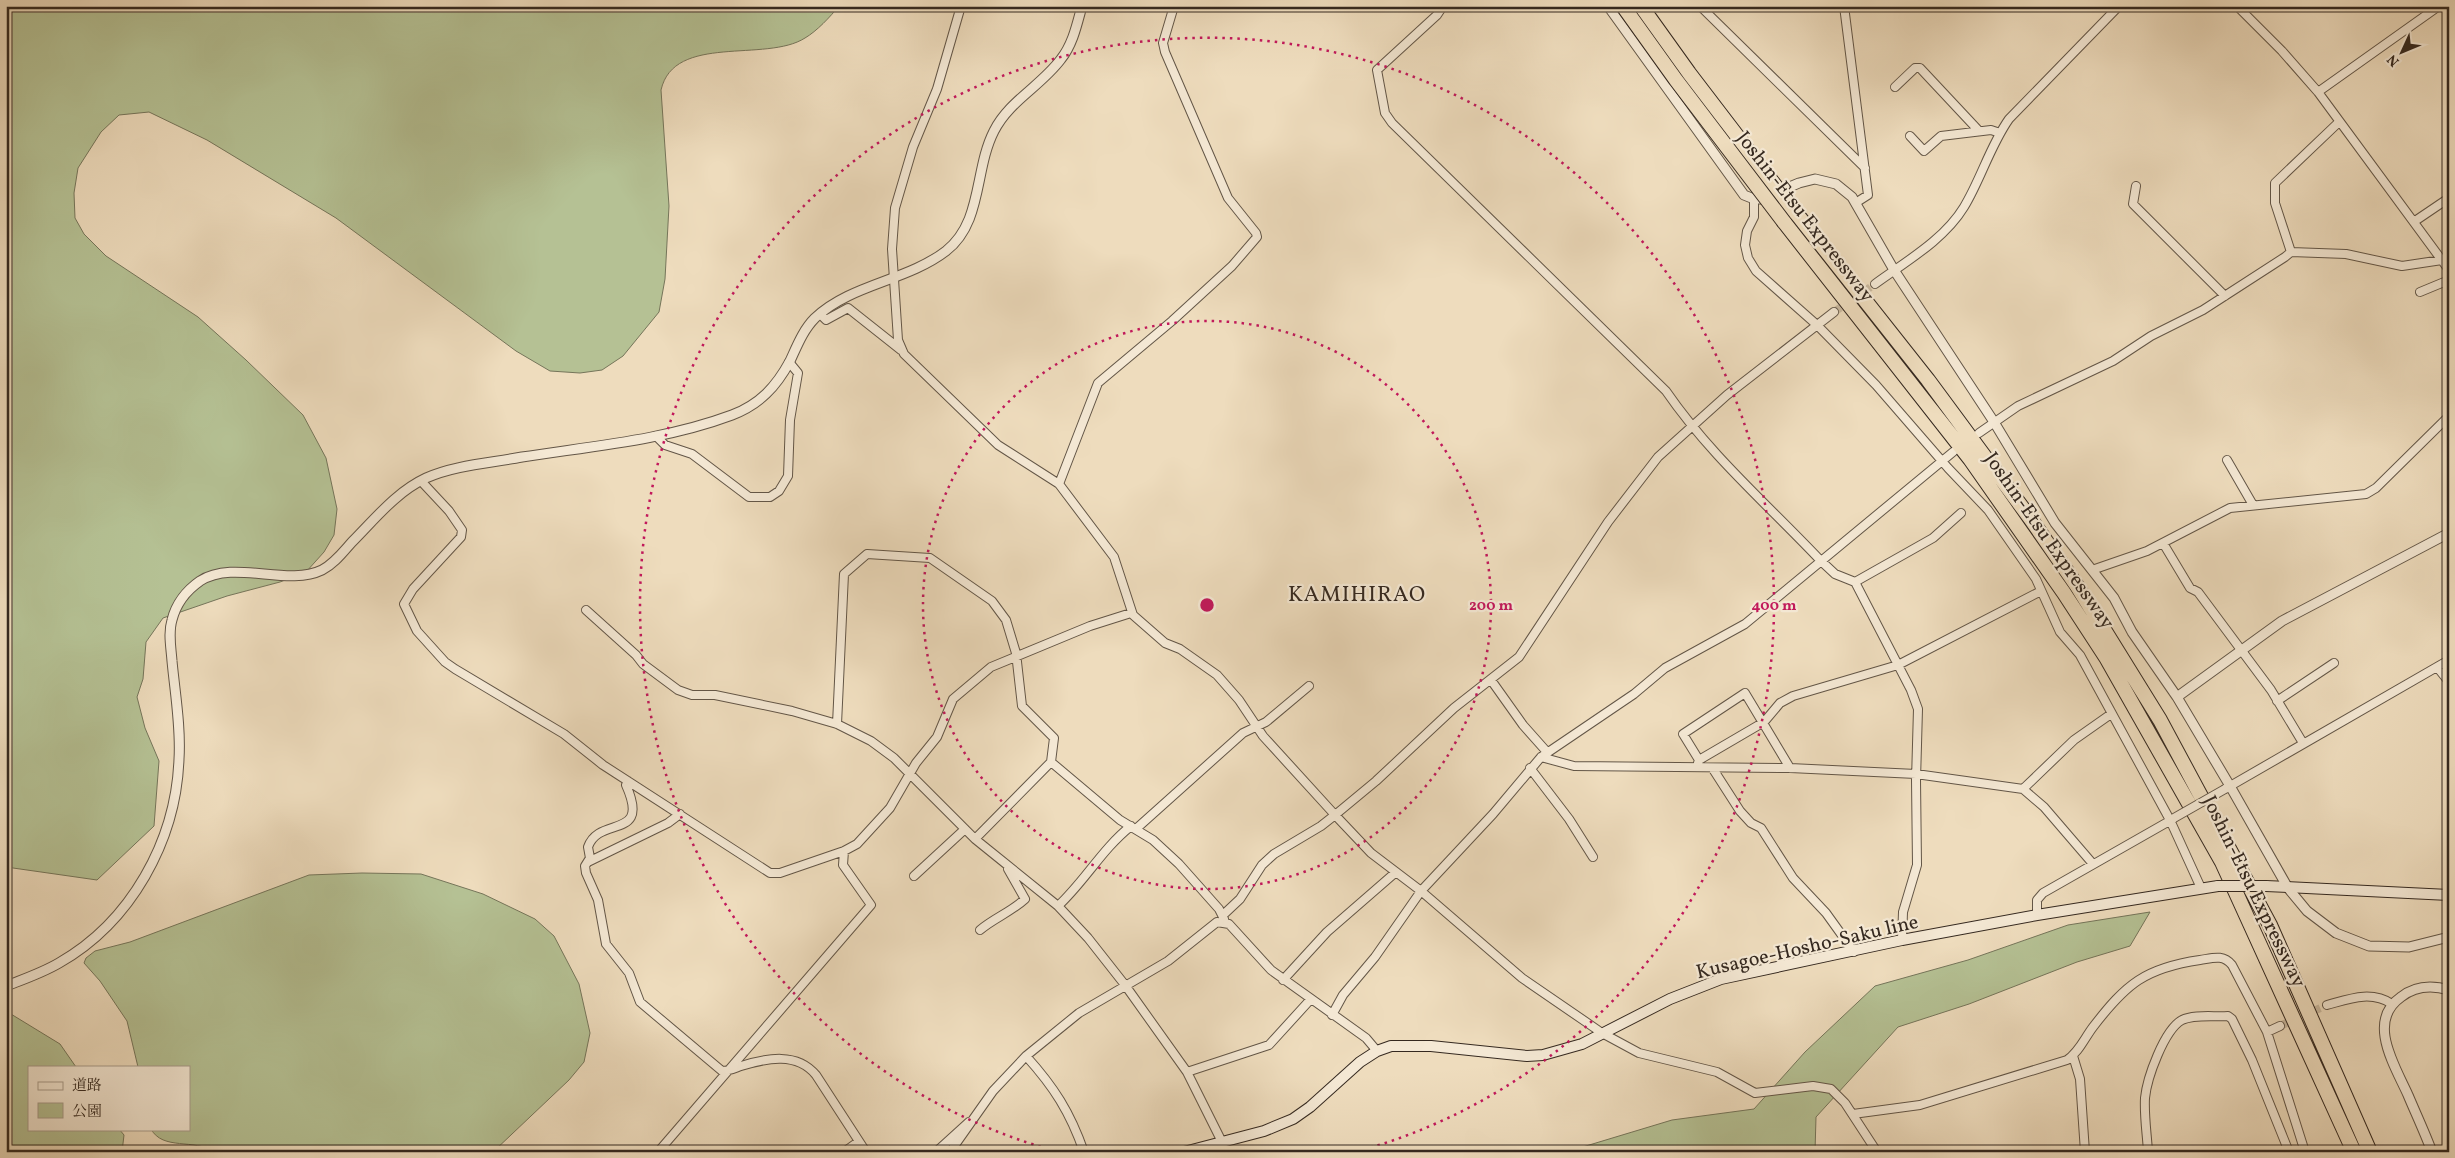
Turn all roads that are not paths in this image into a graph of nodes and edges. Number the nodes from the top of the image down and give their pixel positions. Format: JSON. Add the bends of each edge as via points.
{"nodes":[{"id":1,"x":961,"y":6,"type":"edge"},
{"id":2,"x":1082,"y":6,"type":"edge"},
{"id":3,"x":1174,"y":6,"type":"edge"},
{"id":4,"x":1443,"y":6,"type":"edge"},
{"id":5,"x":1608,"y":6,"type":"edge"},
{"id":6,"x":1623,"y":6,"type":"edge"},
{"id":7,"x":1641,"y":6,"type":"edge"},
{"id":8,"x":1700,"y":6,"type":"edge"},
{"id":9,"x":1844,"y":6,"type":"edge"},
{"id":10,"x":2120,"y":6,"type":"edge"},
{"id":11,"x":2237,"y":6,"type":"edge"},
{"id":12,"x":2439,"y":6,"type":"edge"},
{"id":13,"x":1895,"y":87,"type":"dead end"},
{"id":14,"x":2318,"y":92,"type":"junction"},
{"id":15,"x":2339,"y":122,"type":"junction"},
{"id":16,"x":1979,"y":131,"type":"junction"},
{"id":17,"x":2000,"y":133,"type":"junction"},
{"id":18,"x":1910,"y":136,"type":"dead end"},
{"id":19,"x":1865,"y":168,"type":"junction"},
{"id":20,"x":2136,"y":186,"type":"dead end"},
{"id":21,"x":2449,"y":198,"type":"edge"},
{"id":22,"x":1754,"y":199,"type":"junction"},
{"id":23,"x":1856,"y":202,"type":"junction"},
{"id":24,"x":2415,"y":222,"type":"junction"},
{"id":25,"x":2291,"y":252,"type":"junction"},
{"id":26,"x":2442,"y":260,"type":"junction"},
{"id":27,"x":1894,"y":270,"type":"junction"},
{"id":28,"x":2449,"y":270,"type":"edge"},
{"id":29,"x":895,"y":276,"type":"junction"},
{"id":30,"x":2449,"y":280,"type":"edge"},
{"id":31,"x":1875,"y":284,"type":"tunnel mouth"},
{"id":32,"x":2420,"y":292,"type":"dead end"},
{"id":33,"x":2225,"y":296,"type":"junction"},
{"id":34,"x":1834,"y":312,"type":"tunnel mouth"},
{"id":35,"x":820,"y":314,"type":"junction"},
{"id":36,"x":1817,"y":324,"type":"junction"},
{"id":37,"x":901,"y":350,"type":"junction"},
{"id":38,"x":789,"y":362,"type":"junction"},
{"id":39,"x":2449,"y":416,"type":"edge"},
{"id":40,"x":1994,"y":422,"type":"junction"},
{"id":41,"x":1691,"y":427,"type":"junction"},
{"id":42,"x":1979,"y":433,"type":"dead end"},
{"id":43,"x":656,"y":436,"type":"junction"},
{"id":44,"x":1952,"y":452,"type":"dead end"},
{"id":45,"x":1942,"y":460,"type":"junction"},
{"id":46,"x":2227,"y":460,"type":"dead end"},
{"id":47,"x":420,"y":480,"type":"junction"},
{"id":48,"x":1058,"y":484,"type":"junction"},
{"id":49,"x":2252,"y":505,"type":"junction"},
{"id":50,"x":1961,"y":513,"type":"dead end"},
{"id":51,"x":2449,"y":533,"type":"edge"},
{"id":52,"x":2163,"y":543,"type":"junction"},
{"id":53,"x":1820,"y":560,"type":"junction"},
{"id":54,"x":2092,"y":570,"type":"junction"},
{"id":55,"x":1855,"y":582,"type":"junction"},
{"id":56,"x":2041,"y":591,"type":"junction"},
{"id":57,"x":586,"y":610,"type":"dead end"},
{"id":58,"x":1131,"y":613,"type":"junction"},
{"id":59,"x":2239,"y":650,"type":"junction"},
{"id":60,"x":1016,"y":658,"type":"junction"},
{"id":61,"x":2449,"y":660,"type":"edge"},
{"id":62,"x":2334,"y":663,"type":"dead end"},
{"id":63,"x":1898,"y":665,"type":"junction"},
{"id":64,"x":2438,"y":667,"type":"junction"},
{"id":65,"x":1491,"y":680,"type":"junction"},
{"id":66,"x":2449,"y":682,"type":"edge"},
{"id":67,"x":1310,"y":686,"type":"dead end"},
{"id":68,"x":2176,"y":697,"type":"junction"},
{"id":69,"x":2277,"y":701,"type":"junction"},
{"id":70,"x":2111,"y":714,"type":"junction"},
{"id":71,"x":1764,"y":722,"type":"junction"},
{"id":72,"x":837,"y":724,"type":"junction"},
{"id":73,"x":1256,"y":727,"type":"junction"},
{"id":74,"x":2303,"y":743,"type":"junction"},
{"id":75,"x":1544,"y":755,"type":"junction"},
{"id":76,"x":1699,"y":760,"type":"junction"},
{"id":77,"x":1052,"y":762,"type":"junction"},
{"id":78,"x":1530,"y":768,"type":"junction"},
{"id":79,"x":1696,"y":768,"type":"junction"},
{"id":80,"x":1790,"y":768,"type":"junction"},
{"id":81,"x":1712,"y":769,"type":"junction"},
{"id":82,"x":909,"y":774,"type":"junction"},
{"id":83,"x":1916,"y":774,"type":"junction"},
{"id":84,"x":628,"y":781,"type":"junction"},
{"id":85,"x":2227,"y":787,"type":"junction"},
{"id":86,"x":2023,"y":789,"type":"junction"},
{"id":87,"x":680,"y":814,"type":"junction"},
{"id":88,"x":1335,"y":815,"type":"junction"},
{"id":89,"x":2172,"y":819,"type":"junction"},
{"id":90,"x":1134,"y":827,"type":"junction"},
{"id":91,"x":964,"y":829,"type":"junction"},
{"id":92,"x":975,"y":839,"type":"junction"},
{"id":93,"x":844,"y":851,"type":"junction"},
{"id":94,"x":1593,"y":858,"type":"dead end"},
{"id":95,"x":588,"y":862,"type":"junction"},
{"id":96,"x":2093,"y":864,"type":"junction"},
{"id":97,"x":1008,"y":868,"type":"junction"},
{"id":98,"x":1396,"y":872,"type":"junction"},
{"id":99,"x":914,"y":876,"type":"dead end"},
{"id":100,"x":2201,"y":888,"type":"junction"},
{"id":101,"x":2288,"y":888,"type":"junction"},
{"id":102,"x":1421,"y":891,"type":"junction"},
{"id":103,"x":2449,"y":895,"type":"edge"},
{"id":104,"x":1058,"y":906,"type":"junction"},
{"id":105,"x":2037,"y":914,"type":"junction"},
{"id":106,"x":1224,"y":918,"type":"junction"},
{"id":107,"x":980,"y":930,"type":"dead end"},
{"id":108,"x":2449,"y":936,"type":"edge"},
{"id":109,"x":1902,"y":940,"type":"junction"},
{"id":110,"x":1854,"y":952,"type":"junction"},
{"id":111,"x":1283,"y":980,"type":"junction"},
{"id":112,"x":1125,"y":985,"type":"junction"},
{"id":113,"x":6,"y":986,"type":"edge"},
{"id":114,"x":2449,"y":990,"type":"edge"},
{"id":115,"x":1310,"y":1000,"type":"junction"},
{"id":116,"x":2392,"y":1004,"type":"junction"},
{"id":117,"x":2327,"y":1006,"type":"tunnel mouth"},
{"id":118,"x":1332,"y":1016,"type":"junction"},
{"id":119,"x":2280,"y":1026,"type":"tunnel mouth"},
{"id":120,"x":2267,"y":1032,"type":"junction"},
{"id":121,"x":1602,"y":1033,"type":"junction"},
{"id":122,"x":1377,"y":1052,"type":"junction"},
{"id":123,"x":1026,"y":1056,"type":"junction"},
{"id":124,"x":2073,"y":1056,"type":"junction"},
{"id":125,"x":728,"y":1071,"type":"junction"},
{"id":126,"x":1186,"y":1072,"type":"junction"},
{"id":127,"x":1853,"y":1114,"type":"junction"},
{"id":128,"x":972,"y":1119,"type":"junction"},
{"id":129,"x":858,"y":1142,"type":"junction"},
{"id":130,"x":1222,"y":1142,"type":"junction"},
{"id":131,"x":658,"y":1152,"type":"edge"},
{"id":132,"x":844,"y":1152,"type":"edge"},
{"id":133,"x":866,"y":1152,"type":"edge"},
{"id":134,"x":936,"y":1152,"type":"edge"},
{"id":135,"x":950,"y":1152,"type":"edge"},
{"id":136,"x":1084,"y":1152,"type":"edge"},
{"id":137,"x":1184,"y":1152,"type":"edge"},
{"id":138,"x":1877,"y":1152,"type":"edge"},
{"id":139,"x":2085,"y":1152,"type":"edge"},
{"id":140,"x":2148,"y":1152,"type":"edge"},
{"id":141,"x":2289,"y":1152,"type":"edge"},
{"id":142,"x":2305,"y":1152,"type":"edge"},
{"id":143,"x":2354,"y":1152,"type":"edge"},
{"id":144,"x":2370,"y":1152,"type":"edge"},
{"id":145,"x":2432,"y":1152,"type":"edge"}],
"edges":[{"from":1,"to":29,"type":"street","via":[[937,89],[912,147],[895,208],[892,249]]},
{"from":2,"to":29,"type":"street","via":[[1064,55],[1006,113],[994,130],[985,153],[969,220],[960,238],[938,256]]},
{"from":3,"to":48,"type":"street","via":[[1163,43],[1165,52],[1228,198],[1257,237],[1232,266],[1098,383]]},
{"from":4,"to":41,"type":"street","via":[[1377,70],[1385,113],[1666,391]]},
{"from":5,"to":22,"type":"street","via":[[1737,187]]},
{"from":6,"to":143,"type":"highway","name":"Joshin-Etsu Expressway","bridge":true,"via":[[1784,222],[1970,459],[2107,659],[2222,862]]},
{"from":7,"to":144,"type":"highway","name":"Joshin-Etsu Expressway","bridge":true,"via":[[1688,72],[1928,380],[2077,586],[2140,686],[2270,926]]},
{"from":8,"to":19,"type":"street"},
{"from":9,"to":19,"type":"street"},
{"from":10,"to":17,"type":"street","via":[[2018,108]]},
{"from":11,"to":14,"type":"street"},
{"from":12,"to":14,"type":"street"},
{"from":13,"to":16,"type":"street","via":[[1915,68],[1920,68]]},
{"from":14,"to":15,"type":"street"},
{"from":15,"to":24,"type":"street"},
{"from":15,"to":25,"type":"street","via":[[2275,183],[2275,202]]},
{"from":16,"to":17,"type":"street","via":[[1995,130]]},
{"from":16,"to":18,"type":"street","via":[[1941,136],[1924,151]]},
{"from":17,"to":27,"type":"street","via":[[1956,219]]},
{"from":19,"to":23,"type":"street","via":[[1868,195]]},
{"from":20,"to":33,"type":"street","via":[[2132,204]]},
{"from":21,"to":24,"type":"street"},
{"from":22,"to":23,"type":"street","via":[[1815,180],[1836,184]]},
{"from":22,"to":36,"type":"street","via":[[1754,217],[1745,245],[1748,258],[1774,289]]},
{"from":23,"to":27,"type":"street"},
{"from":24,"to":26,"type":"street"},
{"from":25,"to":26,"type":"street","via":[[2346,254],[2402,266]]},
{"from":25,"to":33,"type":"street"},
{"from":26,"to":28,"type":"street"},
{"from":27,"to":31,"type":"street"},
{"from":27,"to":40,"type":"street"},
{"from":29,"to":35,"type":"street","via":[[840,300]]},
{"from":29,"to":37,"type":"street","via":[[896,328]]},
{"from":30,"to":32,"type":"street"},
{"from":33,"to":40,"type":"street","via":[[2151,336],[2113,361],[2018,406]]},
{"from":34,"to":36,"type":"street"},
{"from":35,"to":37,"type":"street","via":[[826,320],[848,308]]},
{"from":35,"to":38,"type":"street","via":[[804,331]]},
{"from":36,"to":41,"type":"street"},
{"from":36,"to":45,"type":"street","via":[[1898,408]]},
{"from":37,"to":48,"type":"street","via":[[998,445]]},
{"from":38,"to":43,"type":"street","via":[[775,386],[760,401],[730,416]]},
{"from":38,"to":43,"type":"street","via":[[798,373],[790,420],[788,476],[778,492],[770,497],[749,497],[692,454],[664,446]]},
{"from":39,"to":49,"type":"street","via":[[2366,494]]},
{"from":40,"to":42,"type":"street"},
{"from":40,"to":54,"type":"street","via":[[2055,523]]},
{"from":41,"to":53,"type":"street"},
{"from":41,"to":65,"type":"street","via":[[1658,457],[1632,489],[1529,644],[1519,657]]},
{"from":43,"to":47,"type":"street","via":[[460,468]]},
{"from":44,"to":45,"type":"street"},
{"from":45,"to":53,"type":"street"},
{"from":45,"to":56,"type":"street","via":[[1988,510]]},
{"from":46,"to":49,"type":"street"},
{"from":47,"to":84,"type":"street","via":[[462,530],[461,537],[406,599],[406,610],[417,631],[445,662],[564,734]]},
{"from":47,"to":113,"type":"street","via":[[398,496],[321,570],[295,574],[220,574],[206,578],[186,593],[174,612],[170,631],[179,737],[177,782],[169,821],[152,863],[125,906],[89,941],[60,963]]},
{"from":48,"to":58,"type":"street","via":[[1114,557]]},
{"from":49,"to":52,"type":"street","via":[[2221,512]]},
{"from":50,"to":55,"type":"street","via":[[1933,538]]},
{"from":51,"to":59,"type":"street","via":[[2299,611]]},
{"from":52,"to":54,"type":"street"},
{"from":52,"to":59,"type":"street","via":[[2190,588],[2198,592]]},
{"from":53,"to":55,"type":"street","via":[[1835,574]]},
{"from":53,"to":75,"type":"street","via":[[1745,624],[1665,668],[1634,694]]},
{"from":54,"to":68,"type":"street","via":[[2114,598],[2132,632]]},
{"from":55,"to":63,"type":"street"},
{"from":56,"to":63,"type":"street"},
{"from":56,"to":70,"type":"street","via":[[2060,632],[2080,654]]},
{"from":57,"to":72,"type":"street","via":[[643,664],[678,690],[792,711]]},
{"from":58,"to":60,"type":"street","via":[[1090,626]]},
{"from":58,"to":73,"type":"street","via":[[1165,643],[1180,649],[1217,675],[1239,700]]},
{"from":59,"to":68,"type":"street"},
{"from":59,"to":69,"type":"street"},
{"from":60,"to":72,"type":"street","via":[[1006,620],[1000,610],[966,580],[930,558],[867,554],[844,574]]},
{"from":60,"to":77,"type":"street","via":[[1022,706],[1054,738]]},
{"from":60,"to":82,"type":"street","via":[[991,667],[953,699],[937,738]]},
{"from":61,"to":64,"type":"street"},
{"from":62,"to":69,"type":"street"},
{"from":63,"to":71,"type":"street","via":[[1801,692],[1780,704]]},
{"from":63,"to":83,"type":"street","via":[[1918,709]]},
{"from":64,"to":66,"type":"street"},
{"from":64,"to":74,"type":"street"},
{"from":65,"to":75,"type":"street"},
{"from":65,"to":88,"type":"street","via":[[1454,708]]},
{"from":67,"to":73,"type":"street"},
{"from":68,"to":85,"type":"street"},
{"from":69,"to":74,"type":"street"},
{"from":70,"to":86,"type":"street","via":[[2074,740]]},
{"from":70,"to":89,"type":"street"},
{"from":71,"to":76,"type":"street"},
{"from":71,"to":76,"type":"street","via":[[1745,693],[1683,734]]},
{"from":71,"to":80,"type":"street"},
{"from":72,"to":82,"type":"street","via":[[871,740]]},
{"from":73,"to":88,"type":"street"},
{"from":73,"to":90,"type":"street","via":[[1243,733]]},
{"from":74,"to":85,"type":"street"},
{"from":75,"to":78,"type":"street"},
{"from":75,"to":79,"type":"street","via":[[1574,766]]},
{"from":76,"to":79,"type":"street"},
{"from":77,"to":90,"type":"street"},
{"from":77,"to":92,"type":"street"},
{"from":78,"to":94,"type":"street","via":[[1569,819]]},
{"from":78,"to":102,"type":"street","via":[[1493,814]]},
{"from":79,"to":81,"type":"street"},
{"from":80,"to":81,"type":"street"},
{"from":80,"to":83,"type":"street"},
{"from":81,"to":110,"type":"street","via":[[1740,811],[1761,828],[1793,878],[1826,913]]},
{"from":82,"to":91,"type":"street"},
{"from":82,"to":93,"type":"street","via":[[890,808],[857,844]]},
{"from":83,"to":86,"type":"street"},
{"from":83,"to":109,"type":"street","via":[[1917,865],[1903,912]]},
{"from":84,"to":87,"type":"street"},
{"from":84,"to":95,"type":"street","via":[[626,785],[634,806],[631,817],[624,825],[593,838],[588,847]]},
{"from":85,"to":89,"type":"street","bridge":true},
{"from":85,"to":101,"type":"street"},
{"from":86,"to":96,"type":"street","via":[[2044,807]]},
{"from":87,"to":93,"type":"street","via":[[770,873]]},
{"from":87,"to":95,"type":"street"},
{"from":88,"to":98,"type":"street","via":[[1371,853]]},
{"from":88,"to":106,"type":"street","via":[[1262,865],[1240,900]]},
{"from":89,"to":96,"type":"street"},
{"from":89,"to":100,"type":"street"},
{"from":90,"to":104,"type":"street","via":[[1103,851],[1086,877]]},
{"from":90,"to":106,"type":"street","via":[[1179,864]]},
{"from":91,"to":92,"type":"street"},
{"from":91,"to":99,"type":"street"},
{"from":92,"to":97,"type":"street"},
{"from":93,"to":125,"type":"street","via":[[842,865],[870,905]]},
{"from":95,"to":125,"type":"street","via":[[586,873],[598,900],[606,944],[629,973],[640,1002],[718,1069]]},
{"from":96,"to":105,"type":"street","via":[[2040,896]]},
{"from":97,"to":104,"type":"street"},
{"from":97,"to":107,"type":"street","via":[[1025,899]]},
{"from":98,"to":102,"type":"street"},
{"from":98,"to":111,"type":"street","via":[[1327,932]]},
{"from":100,"to":101,"type":"main road","name":"Kusagoe-Hosho-Saku line","bridge":true},
{"from":100,"to":105,"type":"main road","name":"Kusagoe-Hosho-Saku line"},
{"from":101,"to":103,"type":"main road","name":"Kusagoe-Hosho-Saku line"},
{"from":101,"to":108,"type":"street","via":[[2316,920],[2358,943],[2409,947]]},
{"from":102,"to":118,"type":"street","via":[[1375,957],[1342,995]]},
{"from":102,"to":121,"type":"street","via":[[1522,978]]},
{"from":104,"to":112,"type":"street"},
{"from":105,"to":109,"type":"main road","name":"Kusagoe-Hosho-Saku line"},
{"from":106,"to":111,"type":"street"},
{"from":106,"to":112,"type":"street","via":[[1178,954]]},
{"from":109,"to":110,"type":"main road","name":"Kusagoe-Hosho-Saku line"},
{"from":110,"to":121,"type":"main road","name":"Kusagoe-Hosho-Saku line","via":[[1721,980],[1670,999]]},
{"from":111,"to":115,"type":"street"},
{"from":112,"to":123,"type":"street","via":[[1079,1013]]},
{"from":112,"to":126,"type":"street"},
{"from":114,"to":116,"type":"street","via":[[2433,987],[2414,989]]},
{"from":115,"to":118,"type":"street"},
{"from":115,"to":126,"type":"street","via":[[1269,1045]]},
{"from":116,"to":117,"type":"street","via":[[2377,997],[2356,996]]},
{"from":116,"to":145,"type":"street","via":[[2384,1027],[2386,1046]]},
{"from":118,"to":122,"type":"street","via":[[1366,1038]]},
{"from":119,"to":120,"type":"street"},
{"from":120,"to":124,"type":"street","via":[[2232,965],[2228,960],[2216,957],[2158,969],[2132,985],[2111,1004]]},
{"from":120,"to":142,"type":"street"},
{"from":121,"to":122,"type":"main road","name":"Kusagoe-Hosho-Saku line","via":[[1582,1044],[1543,1055],[1408,1045],[1391,1046]]},
{"from":121,"to":127,"type":"street","via":[[1639,1053],[1718,1072],[1755,1093],[1813,1086],[1831,1089],[1841,1096]]},
{"from":122,"to":130,"type":"main road","name":"Kusagoe-Hosho-Saku line","via":[[1360,1062],[1293,1120]]},
{"from":123,"to":128,"type":"street"},
{"from":123,"to":136,"type":"street","via":[[1066,1109],[1081,1137]]},
{"from":124,"to":127,"type":"street","via":[[1920,1106]]},
{"from":124,"to":139,"type":"street","via":[[2080,1079]]},
{"from":125,"to":129,"type":"street","via":[[774,1059],[801,1063],[816,1075]]},
{"from":125,"to":131,"type":"street"},
{"from":126,"to":130,"type":"street"},
{"from":127,"to":138,"type":"street"},
{"from":128,"to":134,"type":"street"},
{"from":128,"to":135,"type":"street"},
{"from":129,"to":132,"type":"street"},
{"from":129,"to":133,"type":"street"},
{"from":130,"to":137,"type":"main road","name":"Kusagoe-Hosho-Saku line"},
{"from":140,"to":141,"type":"street","via":[[2145,1099],[2163,1043],[2183,1020],[2228,1016],[2252,1060]]}]}
